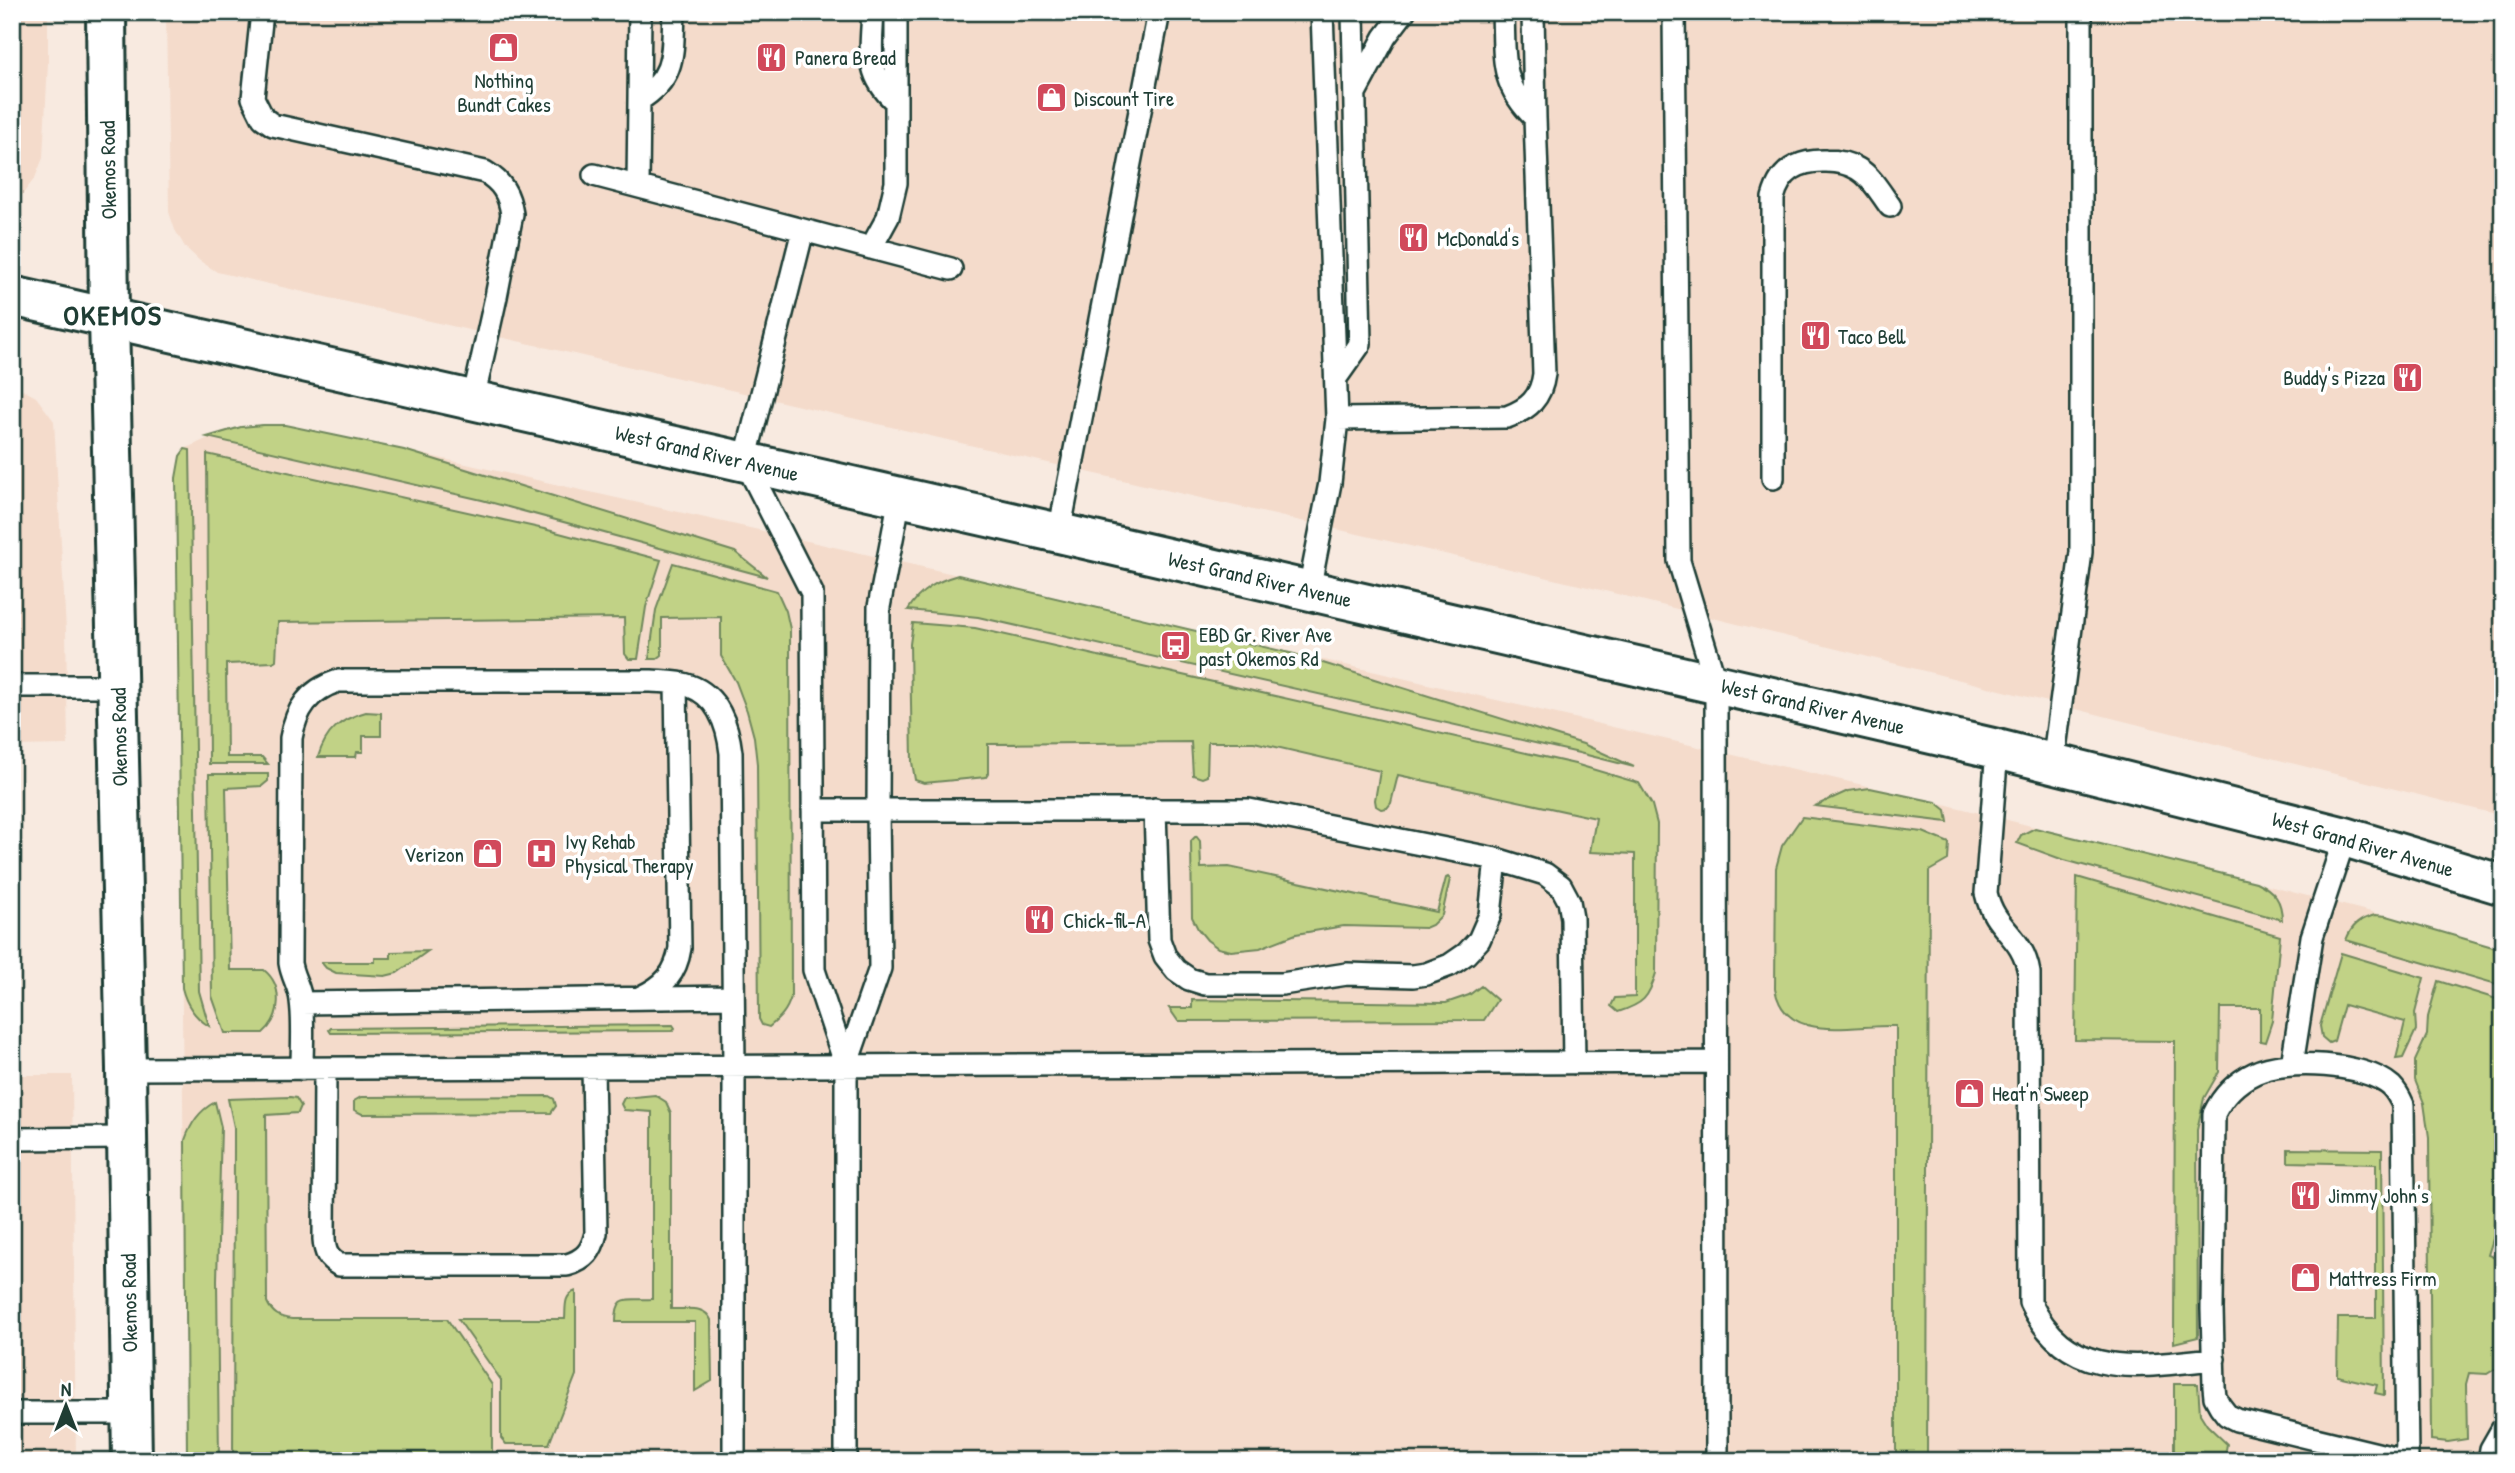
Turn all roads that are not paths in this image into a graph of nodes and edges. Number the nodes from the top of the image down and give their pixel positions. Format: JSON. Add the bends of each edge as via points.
{"nodes":[{"id":1,"x":106,"y":12,"type":"edge"},
{"id":2,"x":262,"y":12,"type":"edge"},
{"id":3,"x":640,"y":12,"type":"edge"},
{"id":4,"x":674,"y":12,"type":"edge"},
{"id":5,"x":873,"y":12,"type":"edge"},
{"id":6,"x":896,"y":12,"type":"edge"},
{"id":7,"x":1159,"y":12,"type":"edge"},
{"id":8,"x":1322,"y":12,"type":"edge"},
{"id":9,"x":1353,"y":12,"type":"edge"},
{"id":10,"x":1405,"y":12,"type":"edge"},
{"id":11,"x":1503,"y":12,"type":"edge"},
{"id":12,"x":1533,"y":12,"type":"edge"},
{"id":13,"x":1674,"y":12,"type":"edge"},
{"id":14,"x":2081,"y":12,"type":"edge"},
{"id":15,"x":1354,"y":93,"type":"junction"},
{"id":16,"x":639,"y":100,"type":"junction"},
{"id":17,"x":896,"y":102,"type":"junction"},
{"id":18,"x":1535,"y":118,"type":"junction"},
{"id":19,"x":594,"y":175,"type":"dead end"},
{"id":20,"x":638,"y":186,"type":"junction"},
{"id":21,"x":1890,"y":206,"type":"dead end"},
{"id":22,"x":803,"y":230,"type":"junction"},
{"id":23,"x":871,"y":248,"type":"junction"},
{"id":24,"x":951,"y":269,"type":"dead end"},
{"id":25,"x":12,"y":296,"type":"edge"},
{"id":26,"x":109,"y":318,"type":"junction"},
{"id":27,"x":1336,"y":378,"type":"junction"},
{"id":28,"x":473,"y":400,"type":"junction"},
{"id":29,"x":1337,"y":419,"type":"junction"},
{"id":30,"x":745,"y":461,"type":"junction"},
{"id":31,"x":1773,"y":478,"type":"dead end"},
{"id":32,"x":900,"y":497,"type":"junction"},
{"id":33,"x":1059,"y":533,"type":"junction"},
{"id":34,"x":1309,"y":590,"type":"junction"},
{"id":35,"x":676,"y":683,"type":"junction"},
{"id":36,"x":1716,"y":684,"type":"junction"},
{"id":37,"x":12,"y":685,"type":"edge"},
{"id":38,"x":117,"y":686,"type":"junction"},
{"id":39,"x":1997,"y":749,"type":"junction"},
{"id":40,"x":2053,"y":764,"type":"junction"},
{"id":41,"x":1155,"y":809,"type":"junction"},
{"id":42,"x":813,"y":810,"type":"junction"},
{"id":43,"x":878,"y":810,"type":"junction"},
{"id":44,"x":2345,"y":837,"type":"junction"},
{"id":45,"x":1496,"y":859,"type":"junction"},
{"id":46,"x":2503,"y":885,"type":"edge"},
{"id":47,"x":733,"y":997,"type":"junction"},
{"id":48,"x":639,"y":998,"type":"junction"},
{"id":49,"x":302,"y":1003,"type":"junction"},
{"id":50,"x":1716,"y":1062,"type":"junction"},
{"id":51,"x":1574,"y":1063,"type":"junction"},
{"id":52,"x":2291,"y":1065,"type":"junction"},
{"id":53,"x":734,"y":1066,"type":"junction"},
{"id":54,"x":846,"y":1066,"type":"junction"},
{"id":55,"x":593,"y":1067,"type":"junction"},
{"id":56,"x":126,"y":1069,"type":"junction"},
{"id":57,"x":302,"y":1069,"type":"junction"},
{"id":58,"x":325,"y":1069,"type":"junction"},
{"id":59,"x":127,"y":1138,"type":"junction"},
{"id":60,"x":12,"y":1139,"type":"edge"},
{"id":61,"x":2214,"y":1359,"type":"junction"},
{"id":62,"x":12,"y":1413,"type":"edge"},
{"id":63,"x":131,"y":1413,"type":"junction"},
{"id":64,"x":2503,"y":1428,"type":"edge"},
{"id":65,"x":132,"y":1461,"type":"edge"},
{"id":66,"x":734,"y":1461,"type":"edge"},
{"id":67,"x":846,"y":1461,"type":"edge"},
{"id":68,"x":1717,"y":1461,"type":"edge"},
{"id":69,"x":2406,"y":1461,"type":"edge"},
{"id":70,"x":2489,"y":1461,"type":"edge"}],
"edges":[{"from":1,"to":26,"type":"main road","name":"Okemos Road"},
{"from":2,"to":28,"type":"lane","via":[[253,99],[263,118],[273,125],[485,172],[505,189],[512,214]]},
{"from":3,"to":16,"type":"lane"},
{"from":4,"to":16,"type":"lane","via":[[672,61],[665,79]]},
{"from":5,"to":17,"type":"lane","via":[[874,73],[881,89]]},
{"from":6,"to":17,"type":"lane"},
{"from":7,"to":33,"type":"lane"},
{"from":8,"to":27,"type":"lane"},
{"from":9,"to":15,"type":"lane"},
{"from":10,"to":15,"type":"lane","via":[[1385,37]]},
{"from":11,"to":18,"type":"lane","via":[[1506,74],[1512,90]]},
{"from":12,"to":18,"type":"lane"},
{"from":13,"to":36,"type":"lane","via":[[1679,561]]},
{"from":14,"to":40,"type":"lane","via":[[2081,552]]},
{"from":15,"to":27,"type":"lane","via":[[1360,344]]},
{"from":16,"to":20,"type":"lane"},
{"from":17,"to":23,"type":"lane","via":[[893,200]]},
{"from":18,"to":29,"type":"lane","via":[[1544,374],[1537,397],[1529,407],[1507,417]]},
{"from":19,"to":20,"type":"lane"},
{"from":20,"to":22,"type":"lane"},
{"from":21,"to":31,"type":"lane","via":[[1867,176],[1841,162],[1808,161],[1783,175],[1776,186]]},
{"from":22,"to":23,"type":"lane"},
{"from":22,"to":30,"type":"lane"},
{"from":23,"to":24,"type":"lane"},
{"from":25,"to":26,"type":"main road","name":"West Grand River Avenue"},
{"from":26,"to":28,"type":"main road","name":"West Grand River Avenue"},
{"from":26,"to":38,"type":"main road","name":"Okemos Road"},
{"from":27,"to":29,"type":"lane"},
{"from":28,"to":30,"type":"main road","name":"West Grand River Avenue"},
{"from":29,"to":34,"type":"lane"},
{"from":30,"to":32,"type":"main road","name":"West Grand River Avenue"},
{"from":30,"to":42,"type":"lane","via":[[812,593]]},
{"from":32,"to":33,"type":"main road","name":"West Grand River Avenue"},
{"from":32,"to":43,"type":"lane","via":[[879,607]]},
{"from":33,"to":34,"type":"main road","name":"West Grand River Avenue"},
{"from":34,"to":36,"type":"main road","name":"West Grand River Avenue"},
{"from":35,"to":47,"type":"lane","via":[[691,686],[708,698],[721,713],[728,732]]},
{"from":35,"to":48,"type":"lane","via":[[680,948],[671,978]]},
{"from":35,"to":49,"type":"lane","via":[[338,681],[313,693],[294,720],[291,748],[290,963]]},
{"from":36,"to":39,"type":"main road","name":"West Grand River Avenue"},
{"from":36,"to":50,"type":"lane"},
{"from":37,"to":38,"type":"lane"},
{"from":38,"to":56,"type":"main road","name":"Okemos Road"},
{"from":39,"to":40,"type":"main road","name":"West Grand River Avenue"},
{"from":39,"to":61,"type":"lane","via":[[1986,893],[1998,923],[2023,949],[2029,972],[2030,1302],[2050,1335],[2084,1359],[2160,1364]]},
{"from":40,"to":44,"type":"main road","name":"West Grand River Avenue"},
{"from":41,"to":43,"type":"lane"},
{"from":41,"to":45,"type":"lane","via":[[1249,810]]},
{"from":41,"to":45,"type":"lane","via":[[1159,940],[1176,970],[1205,984],[1282,984],[1347,974],[1413,976],[1450,965],[1479,940],[1490,915]]},
{"from":42,"to":43,"type":"lane"},
{"from":42,"to":54,"type":"lane","via":[[814,970]]},
{"from":43,"to":54,"type":"lane","via":[[880,968]]},
{"from":44,"to":46,"type":"main road","name":"West Grand River Avenue"},
{"from":44,"to":52,"type":"lane","via":[[2312,937]]},
{"from":45,"to":51,"type":"lane","via":[[1545,874],[1561,886],[1569,901]]},
{"from":47,"to":48,"type":"lane"},
{"from":47,"to":53,"type":"lane"},
{"from":48,"to":49,"type":"lane"},
{"from":49,"to":57,"type":"lane"},
{"from":50,"to":51,"type":"lane"},
{"from":50,"to":68,"type":"lane"},
{"from":51,"to":54,"type":"lane"},
{"from":52,"to":61,"type":"lane","via":[[2257,1072],[2230,1090],[2214,1114]]},
{"from":52,"to":69,"type":"lane","via":[[2343,1067],[2382,1081],[2403,1105]]},
{"from":53,"to":54,"type":"lane"},
{"from":53,"to":55,"type":"lane"},
{"from":53,"to":66,"type":"lane"},
{"from":54,"to":67,"type":"lane"},
{"from":55,"to":58,"type":"lane"},
{"from":55,"to":58,"type":"lane","via":[[596,1233],[585,1256],[567,1265],[339,1265],[330,1259],[324,1240]]},
{"from":56,"to":57,"type":"lane"},
{"from":56,"to":59,"type":"main road","name":"Okemos Road"},
{"from":57,"to":58,"type":"lane"},
{"from":59,"to":60,"type":"lane"},
{"from":59,"to":63,"type":"main road","name":"Okemos Road"},
{"from":61,"to":69,"type":"lane","via":[[2215,1397],[2227,1415]]},
{"from":62,"to":63,"type":"lane"},
{"from":63,"to":65,"type":"main road","name":"Okemos Road"},
{"from":64,"to":70,"type":"lane","via":[[2490,1449]]}]}
